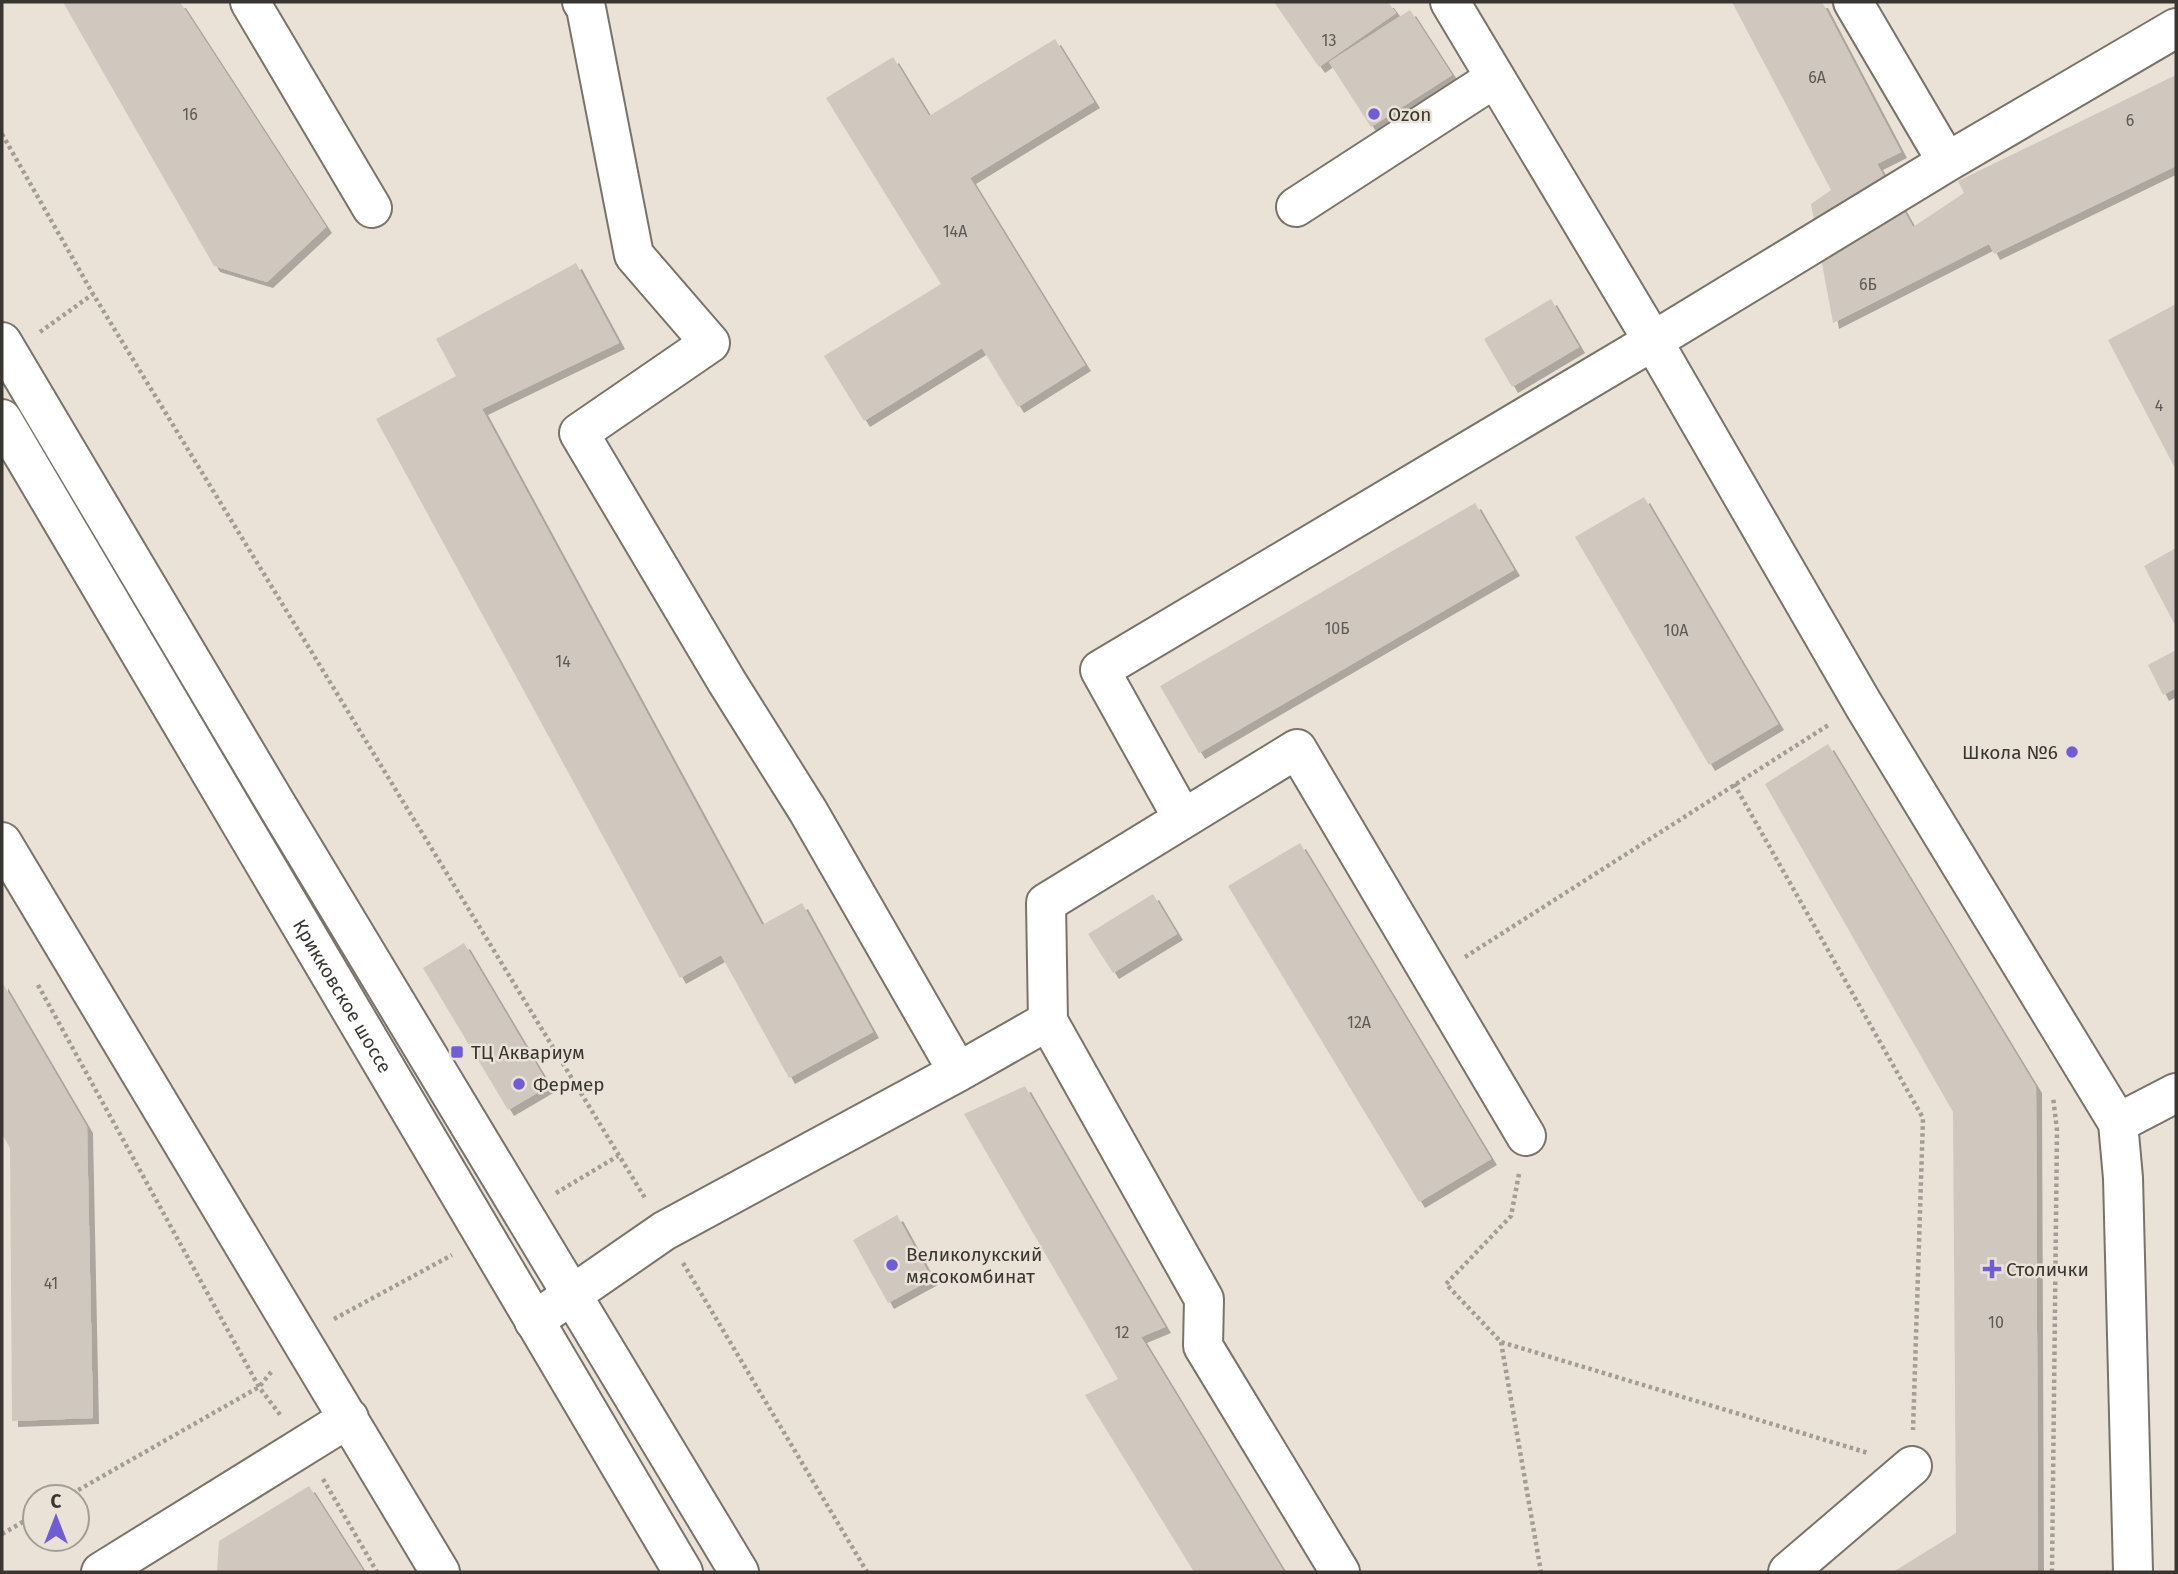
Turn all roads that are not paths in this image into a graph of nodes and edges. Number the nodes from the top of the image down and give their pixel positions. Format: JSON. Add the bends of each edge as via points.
{"nodes":[{"id":1,"x":250,"y":2,"type":"edge"},
{"id":2,"x":582,"y":2,"type":"edge"},
{"id":3,"x":1450,"y":2,"type":"edge"},
{"id":4,"x":1853,"y":2,"type":"edge"},
{"id":5,"x":2176,"y":28,"type":"edge"},
{"id":6,"x":1495,"y":78,"type":"junction"},
{"id":7,"x":1947,"y":162,"type":"junction"},
{"id":8,"x":1296,"y":207,"type":"dead end"},
{"id":9,"x":372,"y":208,"type":"dead end"},
{"id":10,"x":1653,"y":341,"type":"junction"},
{"id":11,"x":5,"y":348,"type":"edge"},
{"id":12,"x":2,"y":419,"type":"edge"},
{"id":13,"x":1184,"y":819,"type":"junction"},
{"id":14,"x":2,"y":842,"type":"edge"},
{"id":15,"x":1048,"y":1021,"type":"junction"},
{"id":16,"x":958,"y":1072,"type":"junction"},
{"id":17,"x":2176,"y":1093,"type":"edge"},
{"id":18,"x":2118,"y":1123,"type":"junction"},
{"id":19,"x":1526,"y":1136,"type":"road end"},
{"id":20,"x":573,"y":1295,"type":"junction"},
{"id":21,"x":534,"y":1321,"type":"junction"},
{"id":22,"x":349,"y":1418,"type":"junction"},
{"id":23,"x":1912,"y":1466,"type":"road end"},
{"id":24,"x":100,"y":1572,"type":"edge"},
{"id":25,"x":440,"y":1572,"type":"edge"},
{"id":26,"x":683,"y":1572,"type":"edge"},
{"id":27,"x":739,"y":1572,"type":"edge"},
{"id":28,"x":1340,"y":1572,"type":"edge"},
{"id":29,"x":1788,"y":1572,"type":"edge"},
{"id":30,"x":2133,"y":1572,"type":"edge"}],
"edges":[{"from":1,"to":9,"type":"main road"},
{"from":2,"to":16,"type":"main road","via":[[634,255],[710,343],[579,433],[808,811]]},
{"from":3,"to":6,"type":"main road"},
{"from":4,"to":7,"type":"main road"},
{"from":5,"to":7,"type":"main road"},
{"from":6,"to":8,"type":"main road"},
{"from":6,"to":10,"type":"main road"},
{"from":7,"to":10,"type":"main road"},
{"from":10,"to":13,"type":"main road","via":[[1100,670]]},
{"from":10,"to":18,"type":"main road","via":[[1863,704]]},
{"from":11,"to":20,"type":"main road"},
{"from":12,"to":21,"type":"main road","name":"Крикковское шоссе"},
{"from":13,"to":15,"type":"main road","via":[[1046,903]]},
{"from":13,"to":19,"type":"main road","via":[[1297,750]]},
{"from":14,"to":22,"type":"main road"},
{"from":15,"to":16,"type":"main road"},
{"from":15,"to":28,"type":"main road","via":[[1204,1299],[1203,1346]]},
{"from":16,"to":20,"type":"main road","via":[[664,1231]]},
{"from":17,"to":18,"type":"main road"},
{"from":18,"to":30,"type":"main road"},
{"from":20,"to":21,"type":"main road"},
{"from":20,"to":27,"type":"main road"},
{"from":21,"to":26,"type":"main road","name":"Крикковское шоссе"},
{"from":22,"to":24,"type":"main road"},
{"from":22,"to":25,"type":"main road"},
{"from":23,"to":29,"type":"main road"}]}
